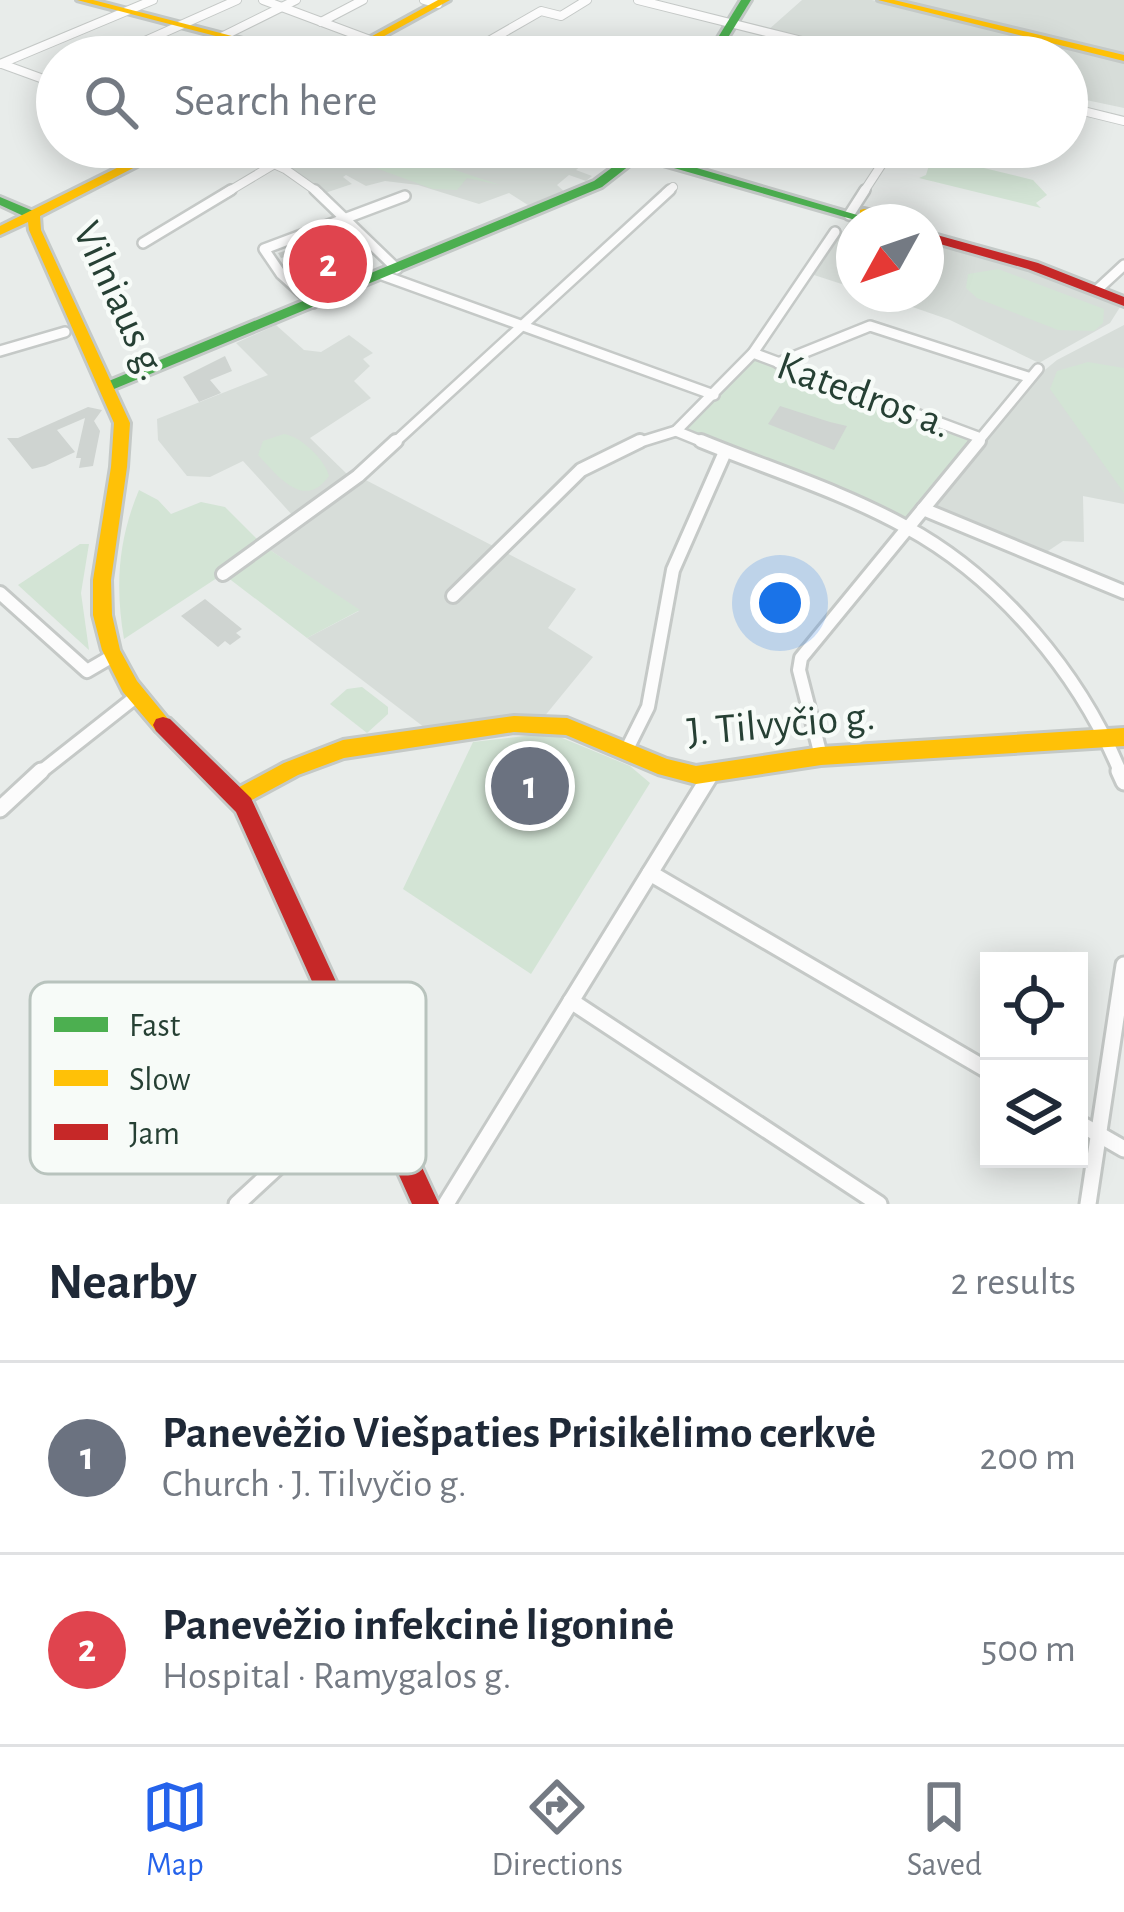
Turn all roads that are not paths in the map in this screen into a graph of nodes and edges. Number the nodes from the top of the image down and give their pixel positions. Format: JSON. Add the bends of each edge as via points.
{"nodes":[{"id":1,"x":82,"y":0,"type":"edge"},
{"id":2,"x":153,"y":0,"type":"edge"},
{"id":3,"x":237,"y":0,"type":"edge"},
{"id":4,"x":262,"y":0,"type":"edge"},
{"id":5,"x":296,"y":0,"type":"edge"},
{"id":6,"x":363,"y":0,"type":"edge"},
{"id":7,"x":587,"y":0,"type":"edge"},
{"id":8,"x":638,"y":0,"type":"edge"},
{"id":9,"x":746,"y":0,"type":"edge"},
{"id":10,"x":883,"y":0,"type":"edge"},
{"id":11,"x":436,"y":1,"type":"edge"},
{"id":12,"x":281,"y":7,"type":"junction"},
{"id":13,"x":127,"y":11,"type":"junction"},
{"id":14,"x":321,"y":22,"type":"junction"},
{"id":15,"x":731,"y":24,"type":"junction"},
{"id":16,"x":181,"y":25,"type":"junction"},
{"id":17,"x":67,"y":36,"type":"edge"},
{"id":18,"x":156,"y":36,"type":"edge"},
{"id":19,"x":224,"y":36,"type":"joint"},
{"id":20,"x":359,"y":36,"type":"edge"},
{"id":21,"x":377,"y":36,"type":"edge"},
{"id":22,"x":498,"y":36,"type":"edge"},
{"id":23,"x":724,"y":36,"type":"edge"},
{"id":24,"x":780,"y":36,"type":"edge"},
{"id":25,"x":1033,"y":36,"type":"edge"},
{"id":26,"x":36,"y":49,"type":"edge"},
{"id":27,"x":1088,"y":49,"type":"edge"},
{"id":28,"x":1124,"y":58,"type":"edge"},
{"id":29,"x":0,"y":64,"type":"edge"},
{"id":30,"x":36,"y":75,"type":"edge"},
{"id":31,"x":1088,"y":112,"type":"edge"},
{"id":32,"x":1124,"y":121,"type":"edge"},
{"id":33,"x":128,"y":168,"type":"edge"},
{"id":34,"x":267,"y":168,"type":"edge"},
{"id":35,"x":288,"y":168,"type":"edge"},
{"id":36,"x":619,"y":168,"type":"edge"},
{"id":37,"x":700,"y":168,"type":"edge"},
{"id":38,"x":879,"y":168,"type":"edge"},
{"id":39,"x":673,"y":187,"type":"dead end"},
{"id":40,"x":405,"y":196,"type":"dead end"},
{"id":41,"x":0,"y":201,"type":"edge"},
{"id":42,"x":856,"y":204,"type":"edge"},
{"id":43,"x":836,"y":208,"type":"edge"},
{"id":44,"x":34,"y":217,"type":"junction"},
{"id":45,"x":351,"y":218,"type":"junction"},
{"id":46,"x":0,"y":231,"type":"edge"},
{"id":47,"x":835,"y":232,"type":"dead end"},
{"id":48,"x":944,"y":238,"type":"edge"},
{"id":49,"x":143,"y":243,"type":"dead end"},
{"id":50,"x":1124,"y":265,"type":"edge"},
{"id":51,"x":390,"y":272,"type":"junction"},
{"id":52,"x":1101,"y":287,"type":"junction"},
{"id":53,"x":1124,"y":297,"type":"edge"},
{"id":54,"x":313,"y":303,"type":"junction"},
{"id":55,"x":522,"y":327,"type":"junction"},
{"id":56,"x":65,"y":332,"type":"dead end"},
{"id":57,"x":0,"y":351,"type":"edge"},
{"id":58,"x":753,"y":353,"type":"junction"},
{"id":59,"x":778,"y":363,"type":"junction"},
{"id":60,"x":114,"y":384,"type":"junction"},
{"id":61,"x":714,"y":395,"type":"junction"},
{"id":62,"x":676,"y":431,"type":"junction"},
{"id":63,"x":978,"y":436,"type":"junction"},
{"id":64,"x":725,"y":452,"type":"junction"},
{"id":65,"x":923,"y":509,"type":"junction"},
{"id":66,"x":909,"y":528,"type":"junction"},
{"id":67,"x":223,"y":574,"type":"dead end"},
{"id":68,"x":1124,"y":592,"type":"edge"},
{"id":69,"x":0,"y":593,"type":"edge"},
{"id":70,"x":453,"y":596,"type":"dead end"},
{"id":71,"x":117,"y":655,"type":"junction"},
{"id":72,"x":136,"y":696,"type":"junction"},
{"id":73,"x":1116,"y":737,"type":"edge"},
{"id":74,"x":626,"y":752,"type":"junction"},
{"id":75,"x":821,"y":756,"type":"junction"},
{"id":76,"x":711,"y":774,"type":"junction"},
{"id":77,"x":1124,"y":782,"type":"edge"},
{"id":78,"x":243,"y":805,"type":"junction"},
{"id":79,"x":0,"y":809,"type":"edge"},
{"id":80,"x":650,"y":873,"type":"junction"},
{"id":81,"x":1124,"y":965,"type":"edge"},
{"id":82,"x":324,"y":982,"type":"edge"},
{"id":83,"x":1123,"y":987,"type":"edge"},
{"id":84,"x":571,"y":1001,"type":"junction"},
{"id":85,"x":980,"y":1066,"type":"edge"},
{"id":86,"x":1088,"y":1128,"type":"edge"},
{"id":87,"x":1099,"y":1135,"type":"junction"},
{"id":88,"x":1124,"y":1149,"type":"edge"},
{"id":89,"x":269,"y":1174,"type":"edge"},
{"id":90,"x":412,"y":1174,"type":"edge"},
{"id":91,"x":1090,"y":1203,"type":"edge"},
{"id":92,"x":237,"y":1204,"type":"edge"},
{"id":93,"x":426,"y":1204,"type":"edge"},
{"id":94,"x":446,"y":1204,"type":"edge"},
{"id":95,"x":880,"y":1204,"type":"edge"}],
"edges":[{"from":1,"to":13,"type":"main road"},
{"from":2,"to":13,"type":"street"},
{"from":3,"to":16,"type":"street"},
{"from":4,"to":12,"type":"street"},
{"from":5,"to":12,"type":"street"},
{"from":6,"to":14,"type":"street"},
{"from":7,"to":22,"type":"street","via":[[561,16],[541,11]]},
{"from":8,"to":15,"type":"street"},
{"from":9,"to":15,"type":"main road"},
{"from":10,"to":25,"type":"main road"},
{"from":11,"to":21,"type":"main road"},
{"from":12,"to":14,"type":"street"},
{"from":12,"to":19,"type":"street"},
{"from":13,"to":16,"type":"main road"},
{"from":13,"to":17,"type":"street"},
{"from":14,"to":20,"type":"street"},
{"from":15,"to":23,"type":"main road"},
{"from":15,"to":24,"type":"street"},
{"from":16,"to":18,"type":"street"},
{"from":16,"to":19,"type":"main road"},
{"from":26,"to":29,"type":"street"},
{"from":27,"to":28,"type":"main road"},
{"from":29,"to":30,"type":"street"},
{"from":31,"to":32,"type":"street"},
{"from":33,"to":44,"type":"main road"},
{"from":34,"to":49,"type":"street"},
{"from":35,"to":45,"type":"street"},
{"from":36,"to":51,"type":"main road"},
{"from":37,"to":43,"type":"main road"},
{"from":38,"to":42,"type":"street"},
{"from":39,"to":55,"type":"street"},
{"from":40,"to":45,"type":"street"},
{"from":41,"to":44,"type":"main road","name":"Vilniaus g."},
{"from":44,"to":46,"type":"main road"},
{"from":44,"to":60,"type":"main road","name":"Vilniaus g."},
{"from":45,"to":51,"type":"street"},
{"from":45,"to":54,"type":"street","via":[[264,249]]},
{"from":47,"to":58,"type":"street"},
{"from":48,"to":52,"type":"main road"},
{"from":50,"to":52,"type":"street"},
{"from":51,"to":54,"type":"main road"},
{"from":51,"to":55,"type":"street"},
{"from":52,"to":53,"type":"main road"},
{"from":54,"to":60,"type":"main road"},
{"from":55,"to":61,"type":"street"},
{"from":55,"to":67,"type":"street","via":[[358,476]]},
{"from":56,"to":57,"type":"street"},
{"from":58,"to":59,"type":"street","name":"Katedros a."},
{"from":58,"to":61,"type":"street","name":"Katedros a."},
{"from":59,"to":63,"type":"street","name":"Katedros a."},
{"from":59,"to":63,"type":"street","via":[[870,326],[1033,373]]},
{"from":60,"to":71,"type":"main road","name":"Vilniaus g.","via":[[123,433],[100,568]]},
{"from":61,"to":62,"type":"street","name":"Katedros a."},
{"from":62,"to":64,"type":"street"},
{"from":62,"to":70,"type":"street","via":[[581,470]]},
{"from":63,"to":65,"type":"street"},
{"from":64,"to":66,"type":"street"},
{"from":64,"to":74,"type":"street","via":[[673,570],[649,706]]},
{"from":65,"to":66,"type":"street"},
{"from":65,"to":68,"type":"street"},
{"from":66,"to":73,"type":"street","via":[[988,590]]},
{"from":66,"to":75,"type":"street","via":[[801,658]]},
{"from":69,"to":71,"type":"street","via":[[87,671]]},
{"from":71,"to":72,"type":"main road","name":"Vilniaus g."},
{"from":72,"to":78,"type":"main road"},
{"from":72,"to":79,"type":"street"},
{"from":73,"to":75,"type":"main road","name":"J. Tilvyčio g."},
{"from":73,"to":77,"type":"street"},
{"from":74,"to":76,"type":"main road","name":"J. Tilvyčio g.","via":[[679,772]]},
{"from":74,"to":78,"type":"main road","name":"J. Tilvyčio g.","via":[[539,723],[364,745],[313,760]]},
{"from":75,"to":76,"type":"main road","name":"J. Tilvyčio g."},
{"from":76,"to":80,"type":"street"},
{"from":78,"to":82,"type":"main road"},
{"from":80,"to":84,"type":"street"},
{"from":80,"to":85,"type":"street"},
{"from":81,"to":83,"type":"street"},
{"from":83,"to":87,"type":"street"},
{"from":84,"to":94,"type":"street"},
{"from":84,"to":95,"type":"street"},
{"from":86,"to":87,"type":"street"},
{"from":87,"to":88,"type":"street"},
{"from":87,"to":91,"type":"street"},
{"from":89,"to":92,"type":"street"},
{"from":90,"to":93,"type":"main road"}]}
